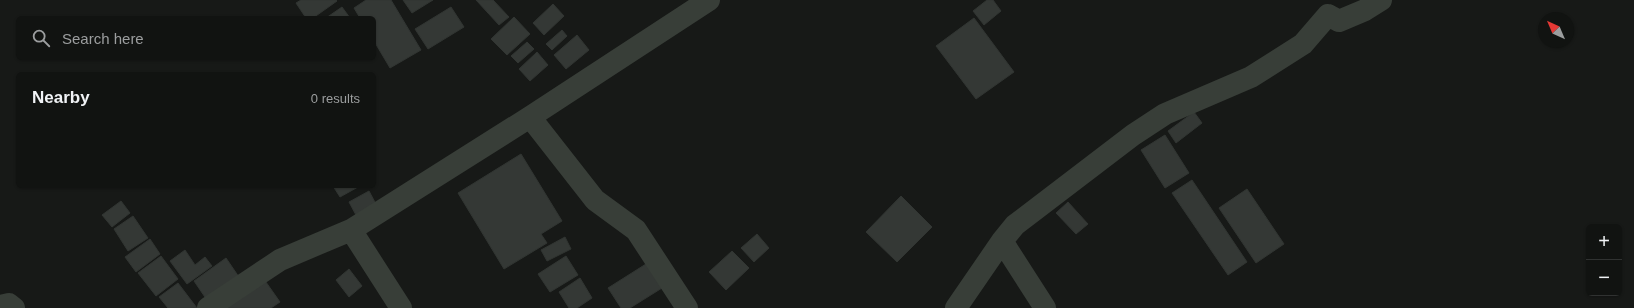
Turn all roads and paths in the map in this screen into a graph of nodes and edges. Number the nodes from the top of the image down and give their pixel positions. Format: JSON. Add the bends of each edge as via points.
{"nodes":[{"id":1,"x":708,"y":0,"type":"edge"},
{"id":2,"x":1382,"y":0,"type":"edge"},
{"id":3,"x":1326,"y":8,"type":"edge"},
{"id":4,"x":530,"y":117,"type":"junction"},
{"id":5,"x":351,"y":230,"type":"junction"},
{"id":6,"x":1002,"y":241,"type":"junction"},
{"id":7,"x":0,"y":306,"type":"edge"},
{"id":8,"x":14,"y":308,"type":"edge"},
{"id":9,"x":208,"y":308,"type":"edge"},
{"id":10,"x":401,"y":308,"type":"edge"},
{"id":11,"x":687,"y":308,"type":"edge"},
{"id":12,"x":956,"y":308,"type":"edge"},
{"id":13,"x":1045,"y":308,"type":"edge"}],
"edges":[{"from":1,"to":4,"type":"street"},
{"from":2,"to":3,"type":"street","via":[[1339,21]]},
{"from":3,"to":6,"type":"street","via":[[1303,44],[1251,77],[1165,114],[1133,134],[1015,225]]},
{"from":4,"to":5,"type":"street"},
{"from":4,"to":11,"type":"street","via":[[595,200],[636,230]]},
{"from":5,"to":9,"type":"street","via":[[280,260]]},
{"from":5,"to":10,"type":"street"},
{"from":6,"to":12,"type":"street"},
{"from":6,"to":13,"type":"street"},
{"from":7,"to":8,"type":"street","via":[[9,304]]}]}
